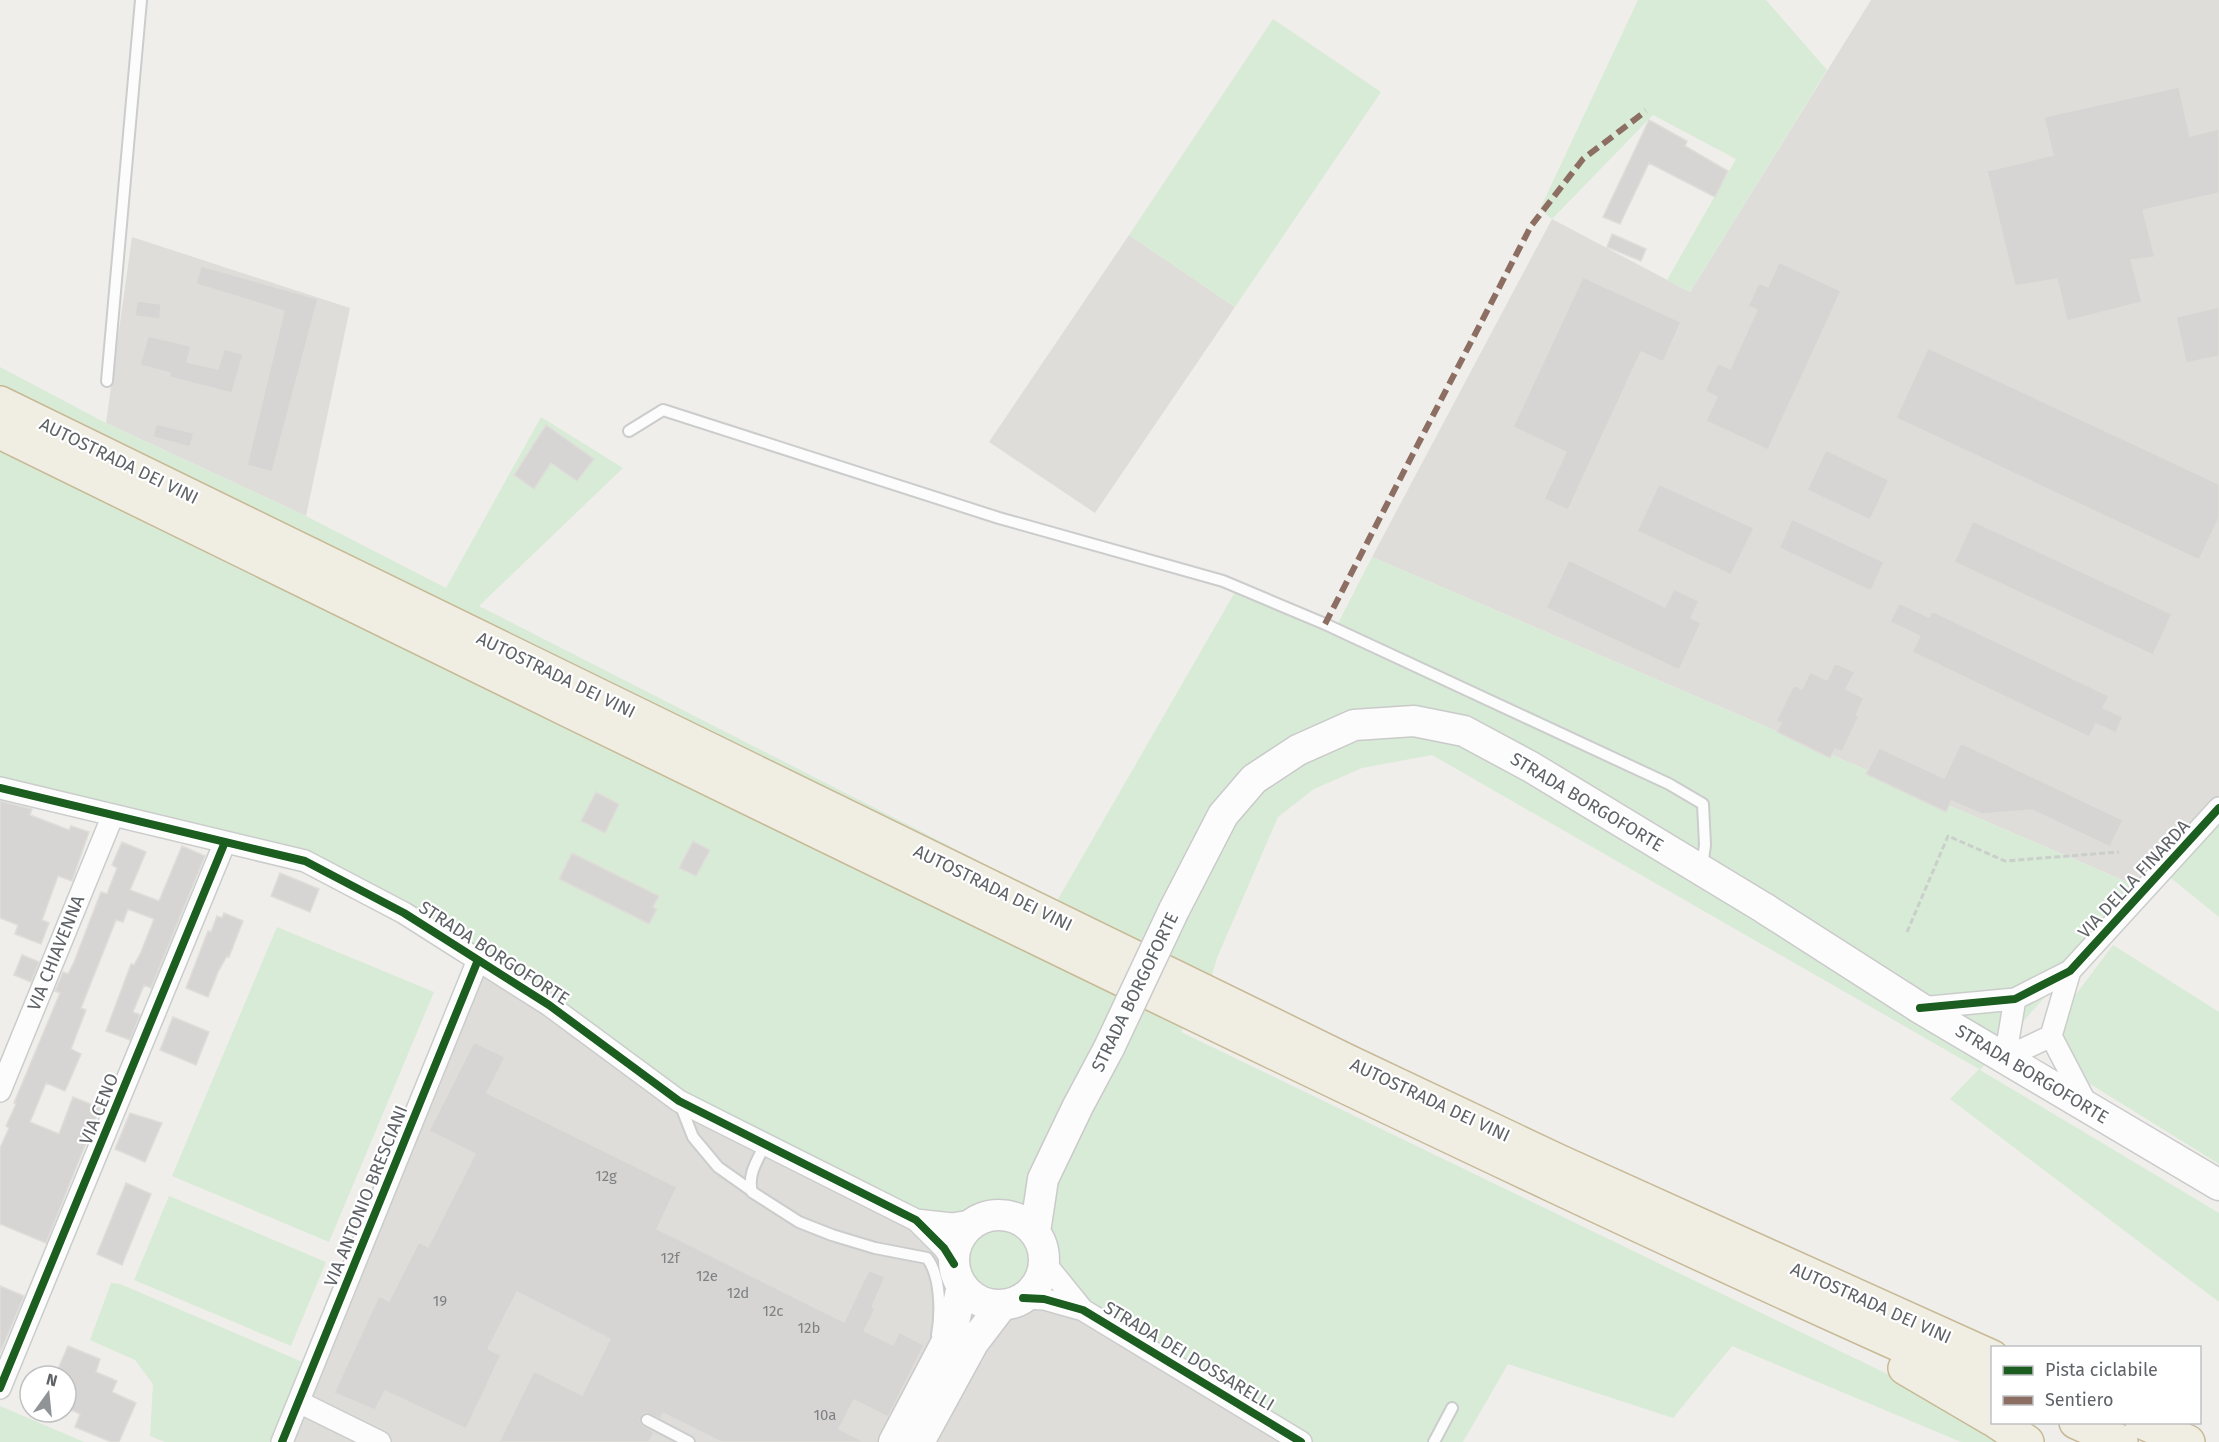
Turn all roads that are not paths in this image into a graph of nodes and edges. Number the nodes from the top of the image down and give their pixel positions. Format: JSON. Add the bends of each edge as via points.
{"nodes":[{"id":1,"x":141,"y":0,"type":"edge"},
{"id":2,"x":107,"y":381,"type":"dead end"},
{"id":3,"x":0,"y":403,"type":"edge"},
{"id":4,"x":629,"y":431,"type":"dead end"},
{"id":5,"x":0,"y":432,"type":"edge"},
{"id":6,"x":0,"y":788,"type":"edge"},
{"id":7,"x":2219,"y":808,"type":"edge"},
{"id":8,"x":113,"y":815,"type":"junction"},
{"id":9,"x":225,"y":842,"type":"junction"},
{"id":10,"x":1702,"y":870,"type":"junction"},
{"id":11,"x":478,"y":960,"type":"junction"},
{"id":12,"x":2070,"y":971,"type":"junction"},
{"id":13,"x":2015,"y":999,"type":"junction"},
{"id":14,"x":1920,"y":1008,"type":"junction"},
{"id":15,"x":2051,"y":1036,"type":"junction"},
{"id":16,"x":2005,"y":1058,"type":"junction"},
{"id":17,"x":0,"y":1091,"type":"edge"},
{"id":18,"x":679,"y":1101,"type":"junction"},
{"id":19,"x":2088,"y":1107,"type":"junction"},
{"id":20,"x":765,"y":1144,"type":"junction"},
{"id":21,"x":1043,"y":1179,"type":"junction"},
{"id":22,"x":2219,"y":1185,"type":"edge"},
{"id":23,"x":752,"y":1192,"type":"junction"},
{"id":24,"x":1573,"y":1196,"type":"junction"},
{"id":25,"x":989,"y":1217,"type":"junction"},
{"id":26,"x":916,"y":1220,"type":"junction"},
{"id":27,"x":1035,"y":1232,"type":"junction"},
{"id":28,"x":1044,"y":1262,"type":"junction"},
{"id":29,"x":958,"y":1275,"type":"junction"},
{"id":30,"x":1012,"y":1302,"type":"junction"},
{"id":31,"x":1083,"y":1310,"type":"junction"},
{"id":32,"x":1991,"y":1357,"type":"edge"},
{"id":33,"x":930,"y":1372,"type":"junction"},
{"id":34,"x":1991,"y":1386,"type":"edge"},
{"id":35,"x":0,"y":1388,"type":"edge"},
{"id":36,"x":299,"y":1402,"type":"junction"},
{"id":37,"x":1452,"y":1408,"type":"dead end"},
{"id":38,"x":1991,"y":1418,"type":"edge"},
{"id":39,"x":647,"y":1420,"type":"dead end"},
{"id":40,"x":2000,"y":1424,"type":"edge"},
{"id":41,"x":2080,"y":1424,"type":"edge"},
{"id":42,"x":2147,"y":1424,"type":"edge"},
{"id":43,"x":282,"y":1442,"type":"edge"},
{"id":44,"x":380,"y":1442,"type":"edge"},
{"id":45,"x":689,"y":1442,"type":"edge"},
{"id":46,"x":894,"y":1442,"type":"edge"},
{"id":47,"x":919,"y":1442,"type":"edge"},
{"id":48,"x":1301,"y":1442,"type":"edge"},
{"id":49,"x":1434,"y":1442,"type":"edge"},
{"id":50,"x":2027,"y":1442,"type":"edge"},
{"id":51,"x":2121,"y":1442,"type":"edge"},
{"id":52,"x":2188,"y":1442,"type":"edge"}],
"edges":[{"from":1,"to":2,"type":"lane"},
{"from":3,"to":32,"type":"highway","name":"AUTOSTRADA DEI VINI","via":[[1339,1057],[1558,1161]]},
{"from":4,"to":10,"type":"lane","via":[[663,410],[999,518],[1223,581],[1325,624],[1669,784],[1703,804],[1706,845]]},
{"from":5,"to":24,"type":"highway","name":"AUTOSTRADA DEI VINI","via":[[864,856]]},
{"from":6,"to":8,"type":"street","name":"STRADA BORGOFORTE"},
{"from":7,"to":12,"type":"street","name":"VIA DELLA FINARDA"},
{"from":8,"to":9,"type":"street","name":"STRADA BORGOFORTE"},
{"from":8,"to":17,"type":"street","name":"VIA CHIAVENNA"},
{"from":9,"to":11,"type":"street","name":"STRADA BORGOFORTE","via":[[305,861],[404,913]]},
{"from":9,"to":35,"type":"street","name":"VIA CENO"},
{"from":10,"to":14,"type":"main road","name":"STRADA BORGOFORTE"},
{"from":10,"to":21,"type":"main road","name":"STRADA BORGOFORTE","bridge":true,"via":[[1464,731],[1414,721],[1354,725],[1298,750],[1254,779],[1223,815]]},
{"from":11,"to":18,"type":"street","name":"STRADA BORGOFORTE","via":[[549,1005]]},
{"from":11,"to":36,"type":"street","name":"VIA ANTONIO BRESCIANI"},
{"from":12,"to":13,"type":"street"},
{"from":12,"to":15,"type":"street"},
{"from":13,"to":14,"type":"street"},
{"from":13,"to":16,"type":"street"},
{"from":14,"to":16,"type":"main road","name":"STRADA BORGOFORTE"},
{"from":15,"to":16,"type":"street"},
{"from":15,"to":19,"type":"street"},
{"from":16,"to":19,"type":"main road","name":"STRADA BORGOFORTE"},
{"from":18,"to":20,"type":"street","name":"STRADA BORGOFORTE"},
{"from":18,"to":23,"type":"lane","via":[[693,1137],[718,1167]]},
{"from":19,"to":22,"type":"main road","name":"STRADA BORGOFORTE"},
{"from":20,"to":23,"type":"lane","via":[[749,1182]]},
{"from":20,"to":26,"type":"street","name":"STRADA BORGOFORTE"},
{"from":21,"to":25,"type":"main road"},
{"from":21,"to":27,"type":"main road"},
{"from":23,"to":33,"type":"lane","via":[[799,1222],[832,1235],[927,1258],[933,1266],[939,1305]]},
{"from":24,"to":34,"type":"highway","name":"AUTOSTRADA DEI VINI"},
{"from":24,"to":38,"type":"highway","via":[[1728,1285],[1853,1341],[1927,1379]]},
{"from":25,"to":26,"type":"street","name":"STRADA BORGOFORTE","via":[[952,1224]]},
{"from":25,"to":27,"type":"main road","via":[[1021,1220]]},
{"from":25,"to":29,"type":"main road","via":[[965,1229],[958,1240],[954,1252]]},
{"from":26,"to":29,"type":"street","name":"STRADA BORGOFORTE","via":[[944,1248]]},
{"from":27,"to":28,"type":"main road"},
{"from":28,"to":30,"type":"main road","via":[[1038,1283]]},
{"from":28,"to":31,"type":"street","name":"STRADA DEI DOSSARELLI"},
{"from":29,"to":30,"type":"main road","via":[[980,1300]]},
{"from":29,"to":33,"type":"main road","via":[[952,1332]]},
{"from":30,"to":31,"type":"street","name":"STRADA DEI DOSSARELLI","via":[[1044,1299]]},
{"from":30,"to":47,"type":"main road","via":[[974,1343]]},
{"from":31,"to":48,"type":"street","name":"STRADA DEI DOSSARELLI"},
{"from":33,"to":46,"type":"main road"},
{"from":36,"to":43,"type":"street","name":"VIA ANTONIO BRESCIANI"},
{"from":36,"to":44,"type":"street"},
{"from":37,"to":49,"type":"lane"},
{"from":39,"to":45,"type":"lane"},
{"from":40,"to":50,"type":"highway"},
{"from":41,"to":51,"type":"highway"},
{"from":42,"to":52,"type":"highway"}]}
